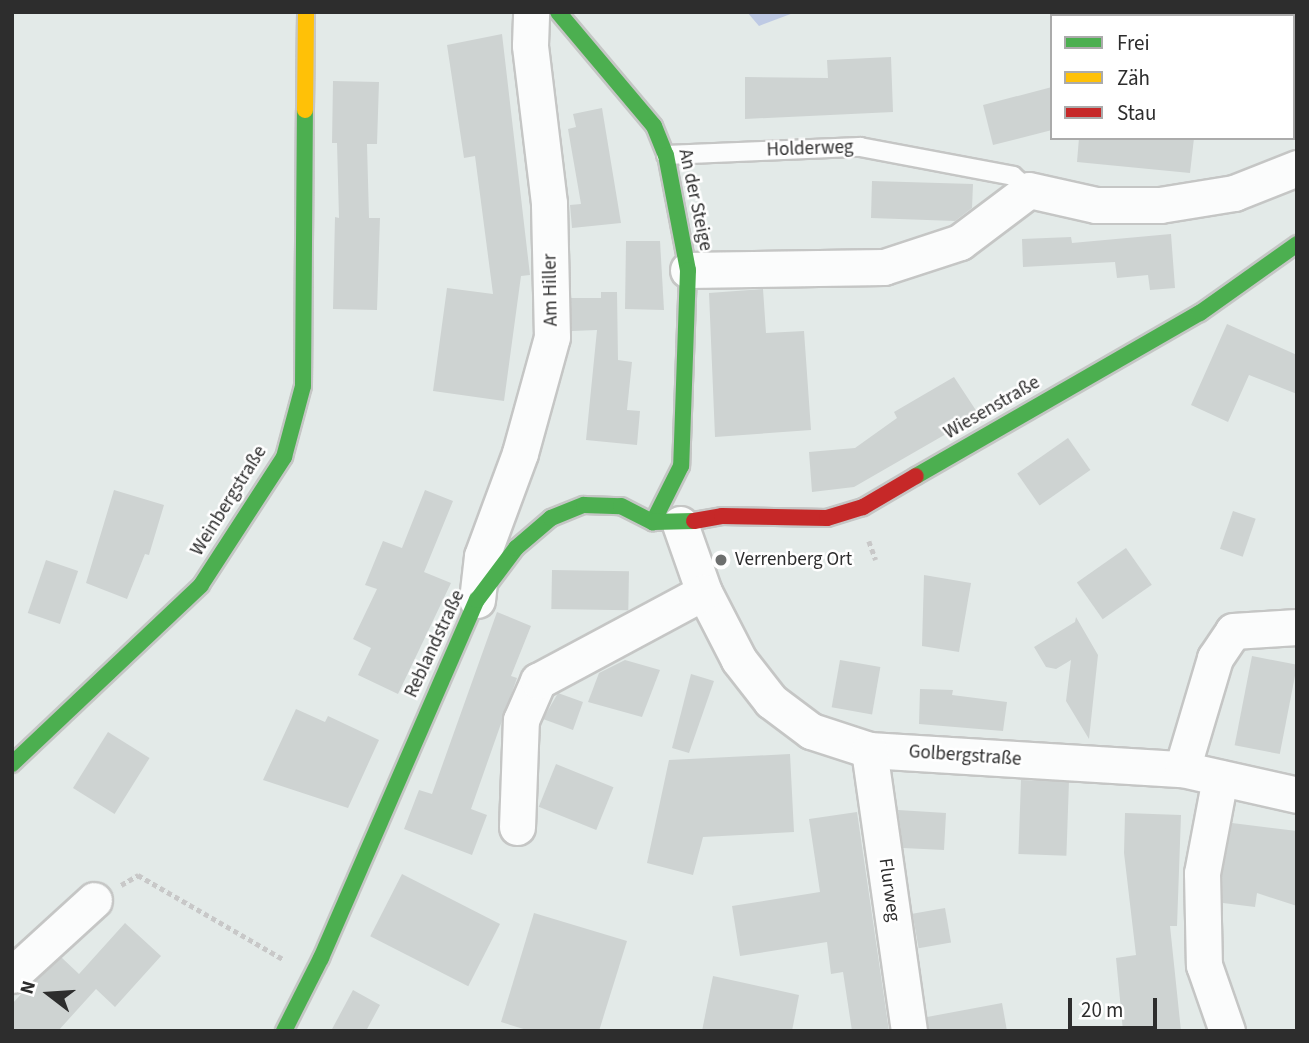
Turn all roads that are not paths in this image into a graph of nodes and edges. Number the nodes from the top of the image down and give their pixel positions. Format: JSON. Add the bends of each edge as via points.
{"nodes":[{"id":1,"x":306,"y":12,"type":"edge"},
{"id":2,"x":531,"y":12,"type":"edge"},
{"id":3,"x":558,"y":12,"type":"edge"},
{"id":4,"x":666,"y":155,"type":"junction"},
{"id":5,"x":1297,"y":168,"type":"edge"},
{"id":6,"x":1029,"y":190,"type":"junction"},
{"id":7,"x":1297,"y":244,"type":"edge"},
{"id":8,"x":688,"y":270,"type":"junction"},
{"id":9,"x":667,"y":523,"type":"junction"},
{"id":10,"x":704,"y":592,"type":"junction"},
{"id":11,"x":477,"y":600,"type":"junction"},
{"id":12,"x":1297,"y":627,"type":"edge"},
{"id":13,"x":869,"y":750,"type":"junction"},
{"id":14,"x":12,"y":764,"type":"edge"},
{"id":15,"x":1182,"y":769,"type":"junction"},
{"id":16,"x":1220,"y":778,"type":"junction"},
{"id":17,"x":1297,"y":794,"type":"edge"},
{"id":18,"x":517,"y":827,"type":"dead end"},
{"id":19,"x":94,"y":900,"type":"dead end"},
{"id":20,"x":12,"y":975,"type":"edge"},
{"id":21,"x":284,"y":1031,"type":"edge"},
{"id":22,"x":909,"y":1031,"type":"edge"},
{"id":23,"x":1227,"y":1031,"type":"edge"}],
"edges":[{"from":1,"to":14,"type":"street","name":"Weinbergstraße","via":[[303,386],[284,457],[201,585]]},
{"from":2,"to":11,"type":"street","name":"Am Hiller","via":[[530,45],[549,203],[552,337],[520,453],[482,556]]},
{"from":3,"to":4,"type":"street","name":"An der Steige","via":[[654,126]]},
{"from":4,"to":6,"type":"lane","name":"Holderweg","via":[[860,147],[1013,176]]},
{"from":4,"to":8,"type":"street","name":"An der Steige"},
{"from":5,"to":6,"type":"street","name":"Holderweg","via":[[1234,193],[1160,205],[1096,205]]},
{"from":6,"to":8,"type":"street","via":[[960,242],[884,267]]},
{"from":7,"to":9,"type":"street","name":"Wiesenstraße","via":[[1200,313],[863,507],[827,518],[722,516]]},
{"from":8,"to":9,"type":"street","name":"An der Steige","via":[[681,466]]},
{"from":9,"to":10,"type":"street","name":"Golbergstraße"},
{"from":9,"to":11,"type":"street","name":"Reblandstraße","via":[[621,506],[584,505],[551,518],[516,548]]},
{"from":10,"to":13,"type":"street","name":"Golbergstraße","via":[[739,660],[771,701],[811,731]]},
{"from":10,"to":18,"type":"street","via":[[538,681],[521,720]]},
{"from":11,"to":21,"type":"street","name":"Reblandstraße","via":[[321,958]]},
{"from":12,"to":15,"type":"street","via":[[1233,631],[1215,658]]},
{"from":13,"to":15,"type":"street","name":"Golbergstraße"},
{"from":13,"to":22,"type":"street","name":"Flurweg"},
{"from":15,"to":16,"type":"street","name":"Golbergstraße"},
{"from":16,"to":17,"type":"street","name":"Golbergstraße"},
{"from":16,"to":23,"type":"street","via":[[1202,873],[1204,965]]},
{"from":19,"to":20,"type":"street"}]}
